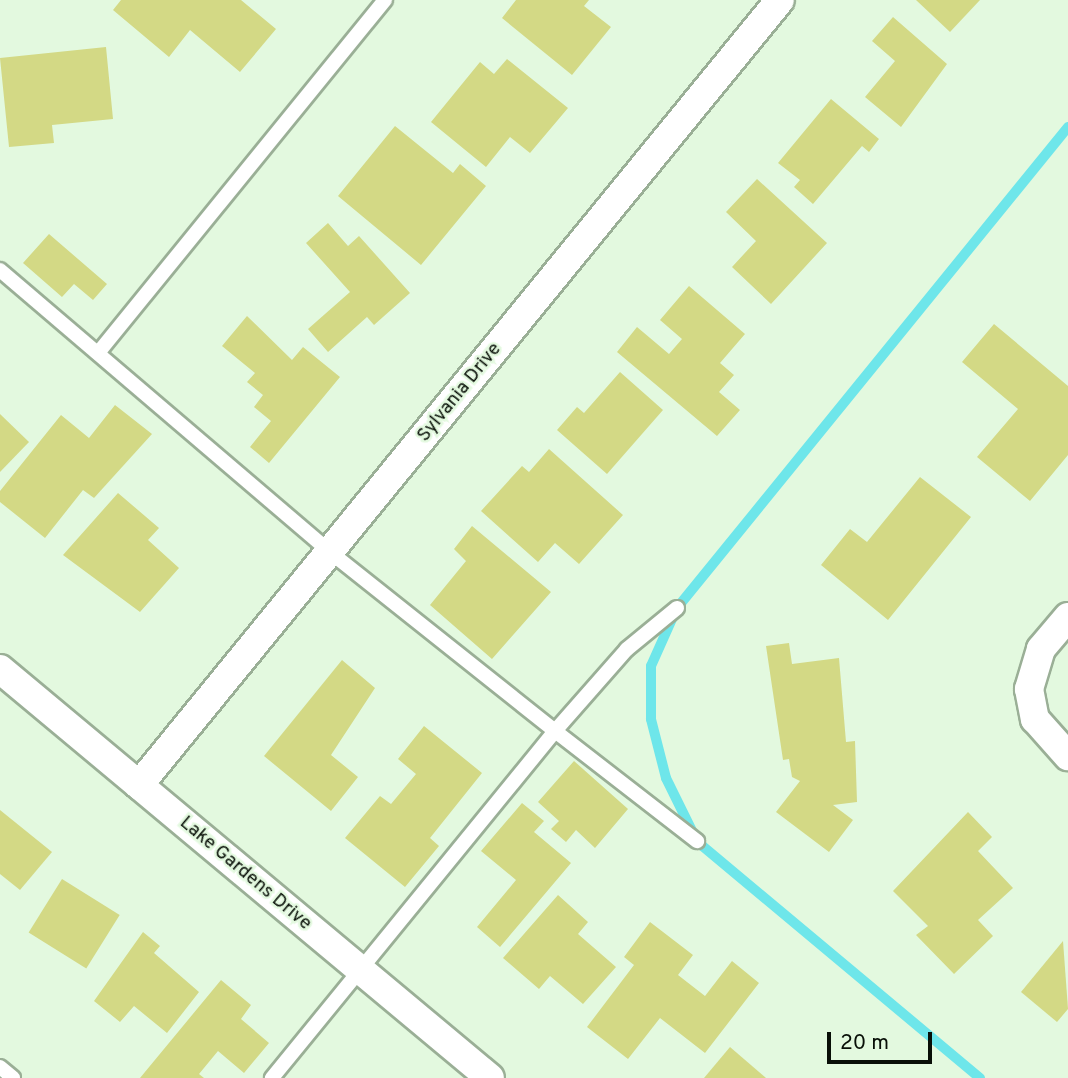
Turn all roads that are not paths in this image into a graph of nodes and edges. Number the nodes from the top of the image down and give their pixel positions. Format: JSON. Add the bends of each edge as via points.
{"nodes":[{"id":1,"x":385,"y":0,"type":"edge"},
{"id":2,"x":780,"y":0,"type":"edge"},
{"id":3,"x":0,"y":270,"type":"edge"},
{"id":4,"x":97,"y":353,"type":"junction"},
{"id":5,"x":330,"y":552,"type":"junction"},
{"id":6,"x":677,"y":608,"type":"dead end"},
{"id":7,"x":1068,"y":617,"type":"edge"},
{"id":8,"x":0,"y":669,"type":"edge"},
{"id":9,"x":555,"y":731,"type":"junction"},
{"id":10,"x":1068,"y":756,"type":"edge"},
{"id":11,"x":139,"y":785,"type":"junction"},
{"id":12,"x":697,"y":841,"type":"dead end"},
{"id":13,"x":362,"y":971,"type":"junction"},
{"id":14,"x":0,"y":1067,"type":"edge"},
{"id":15,"x":13,"y":1078,"type":"edge"},
{"id":16,"x":272,"y":1078,"type":"edge"},
{"id":17,"x":490,"y":1078,"type":"edge"}],
"edges":[{"from":1,"to":4,"type":"lane"},
{"from":2,"to":5,"type":"street","name":"Sylvania Drive"},
{"from":3,"to":4,"type":"lane"},
{"from":4,"to":5,"type":"lane"},
{"from":5,"to":9,"type":"lane"},
{"from":5,"to":11,"type":"street","name":"Sylvania Drive"},
{"from":6,"to":9,"type":"lane","via":[[627,649]]},
{"from":7,"to":10,"type":"street","via":[[1041,649],[1029,689],[1035,719]]},
{"from":8,"to":11,"type":"street","name":"Lake Gardens Drive"},
{"from":9,"to":12,"type":"lane"},
{"from":9,"to":13,"type":"lane"},
{"from":11,"to":13,"type":"street","name":"Lake Gardens Drive"},
{"from":13,"to":16,"type":"lane"},
{"from":13,"to":17,"type":"street","name":"Lake Gardens Drive"},
{"from":14,"to":15,"type":"lane"}]}
